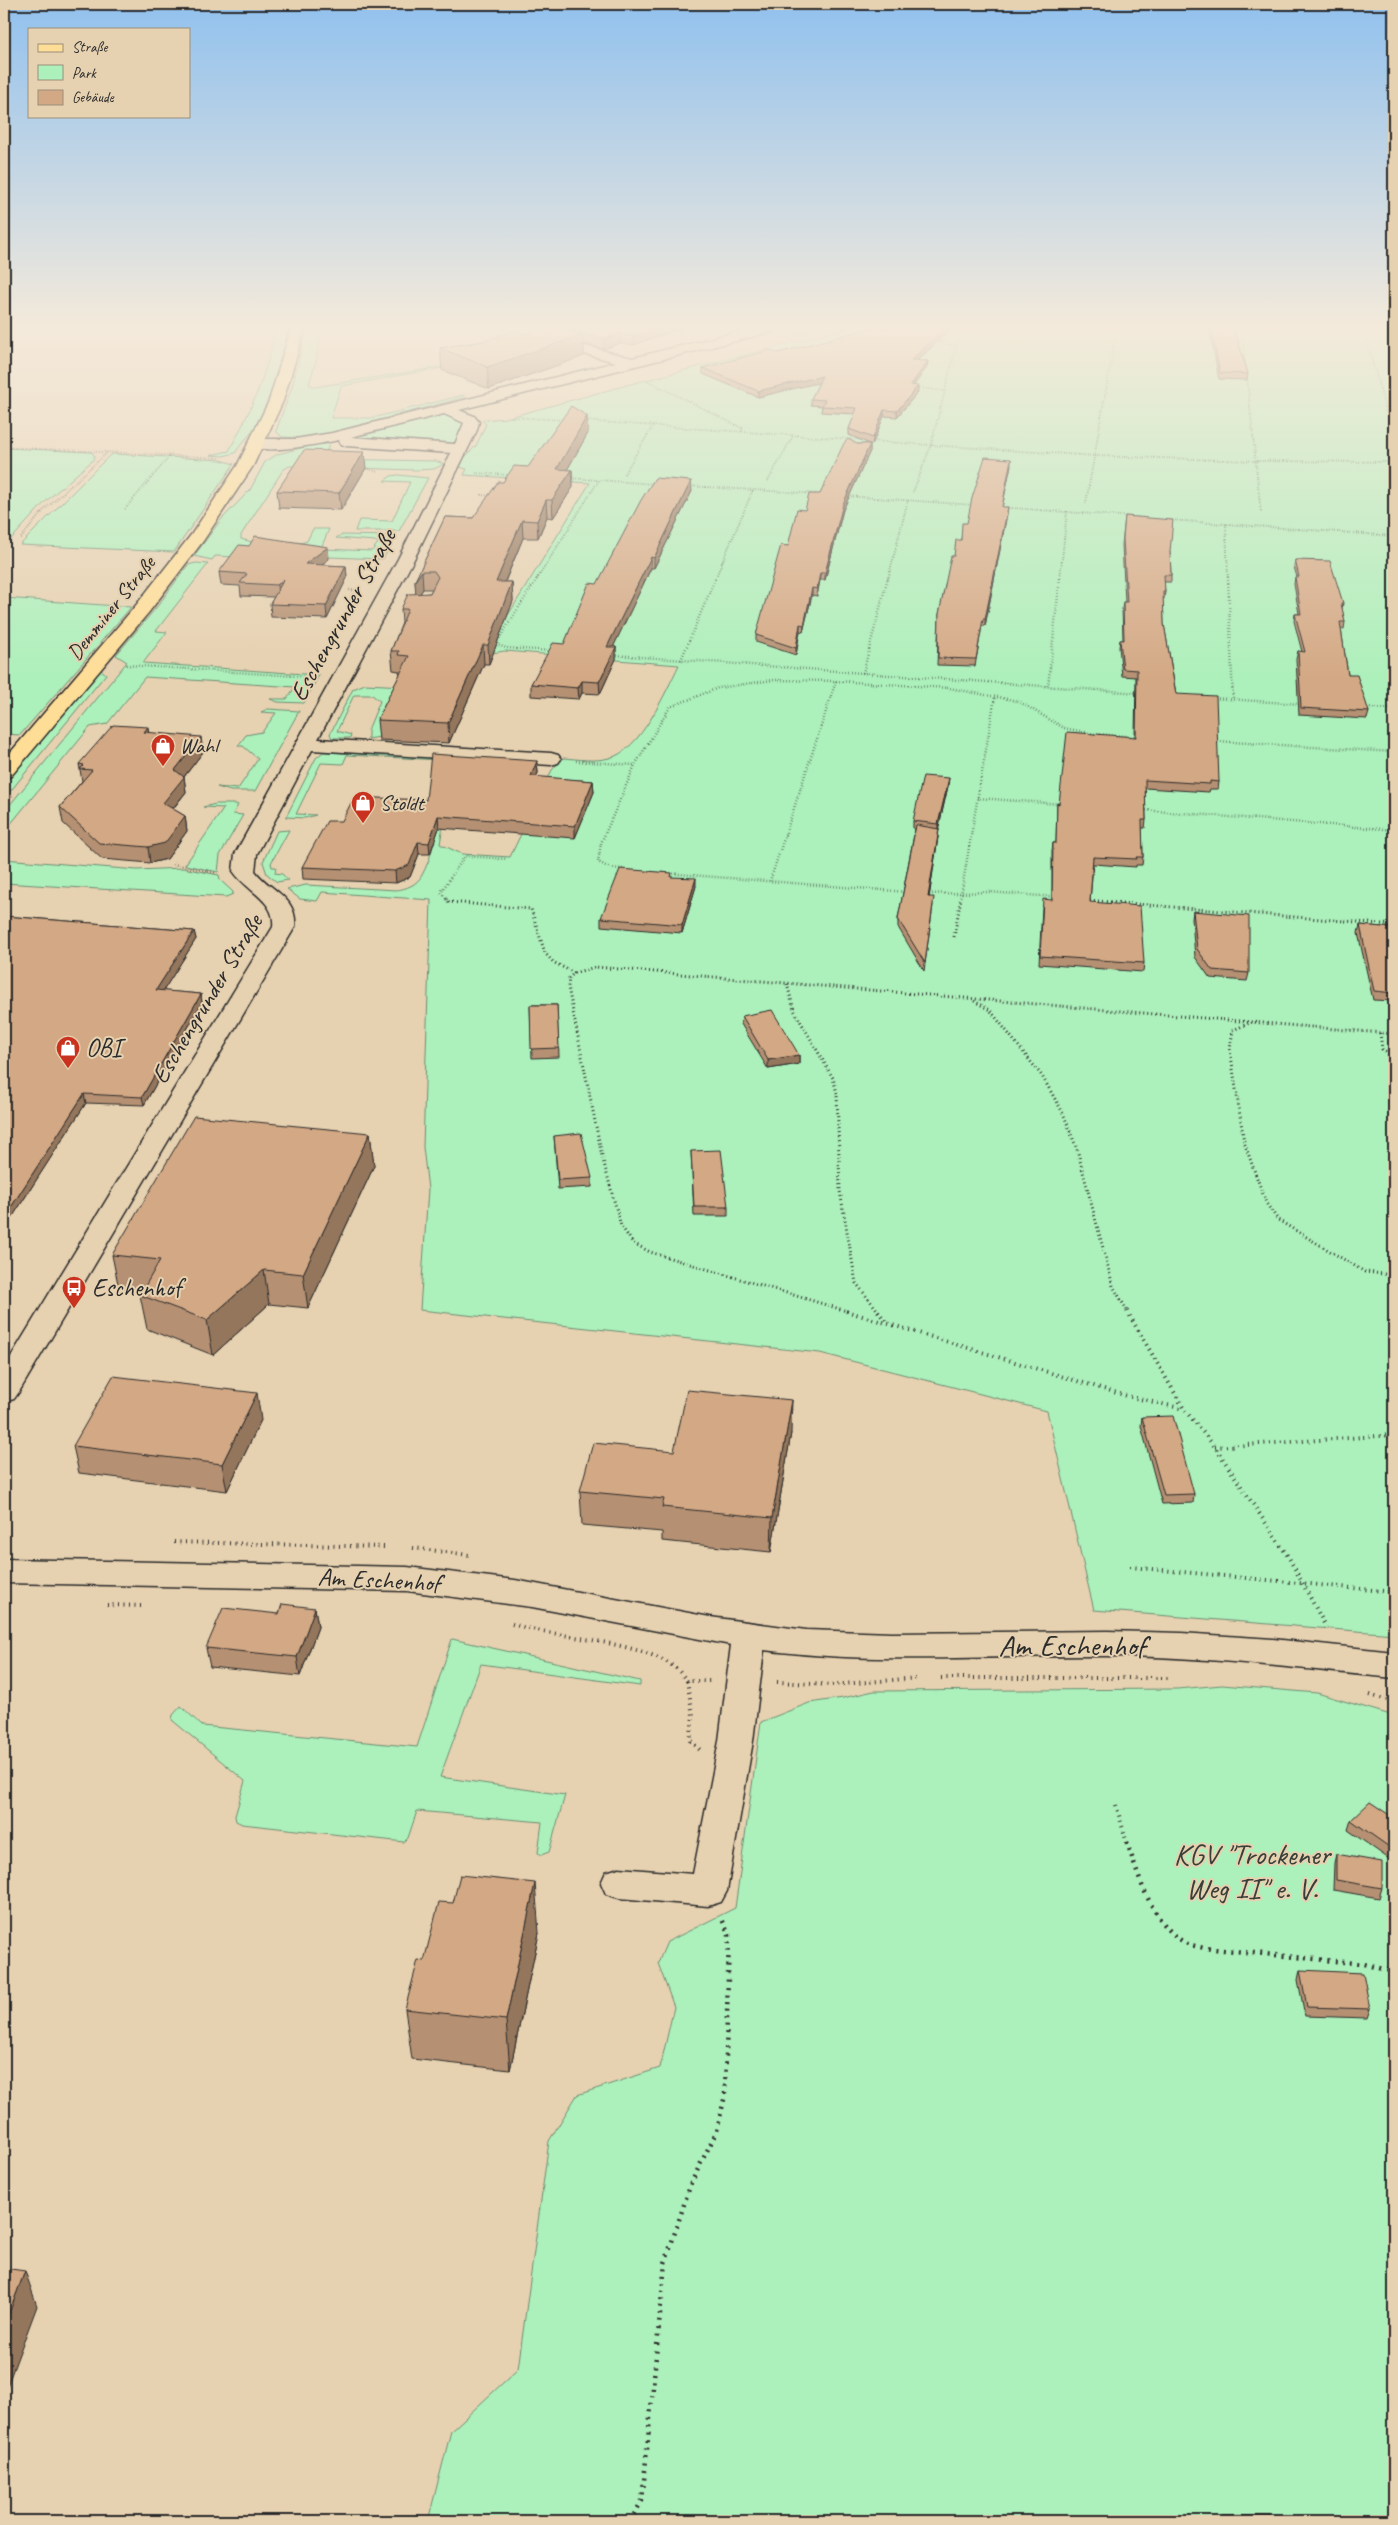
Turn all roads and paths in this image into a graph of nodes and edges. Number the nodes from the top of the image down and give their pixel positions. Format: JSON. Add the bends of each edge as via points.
{"nodes":[{"id":1,"x":931,"y":445,"type":"edge"},
{"id":2,"x":256,"y":446,"type":"edge"},
{"id":3,"x":399,"y":446,"type":"edge"},
{"id":4,"x":463,"y":446,"type":"edge"},
{"id":5,"x":641,"y":446,"type":"edge"},
{"id":6,"x":788,"y":446,"type":"edge"},
{"id":7,"x":944,"y":446,"type":"edge"},
{"id":8,"x":1098,"y":446,"type":"edge"},
{"id":9,"x":1254,"y":446,"type":"edge"},
{"id":10,"x":4,"y":447,"type":"edge"},
{"id":11,"x":461,"y":450,"type":"junction"},
{"id":12,"x":108,"y":452,"type":"junction"},
{"id":13,"x":171,"y":455,"type":"junction"},
{"id":14,"x":1096,"y":456,"type":"junction"},
{"id":15,"x":1255,"y":461,"type":"junction"},
{"id":16,"x":1394,"y":462,"type":"edge"},
{"id":17,"x":247,"y":463,"type":"junction"},
{"id":18,"x":357,"y":467,"type":"edge"},
{"id":19,"x":378,"y":472,"type":"dead end"},
{"id":20,"x":446,"y":473,"type":"junction"},
{"id":21,"x":624,"y":474,"type":"dead end"},
{"id":22,"x":513,"y":475,"type":"edge"},
{"id":23,"x":561,"y":478,"type":"edge"},
{"id":24,"x":599,"y":480,"type":"junction"},
{"id":25,"x":768,"y":481,"type":"dead end"},
{"id":26,"x":656,"y":484,"type":"edge"},
{"id":27,"x":685,"y":486,"type":"edge"},
{"id":28,"x":753,"y":490,"type":"junction"},
{"id":29,"x":913,"y":492,"type":"dead end"},
{"id":30,"x":821,"y":494,"type":"edge"},
{"id":31,"x":481,"y":495,"type":"dead end"},
{"id":32,"x":496,"y":496,"type":"edge"},
{"id":33,"x":840,"y":496,"type":"edge"},
{"id":34,"x":908,"y":500,"type":"junction"},
{"id":35,"x":1086,"y":503,"type":"dead end"},
{"id":36,"x":978,"y":505,"type":"edge"},
{"id":37,"x":997,"y":506,"type":"edge"},
{"id":38,"x":125,"y":509,"type":"dead end"},
{"id":39,"x":1067,"y":511,"type":"junction"},
{"id":40,"x":1261,"y":514,"type":"dead end"},
{"id":41,"x":1146,"y":518,"type":"edge"},
{"id":42,"x":1166,"y":519,"type":"edge"},
{"id":43,"x":1226,"y":524,"type":"junction"},
{"id":44,"x":1394,"y":536,"type":"edge"},
{"id":45,"x":21,"y":538,"type":"dead end"},
{"id":46,"x":555,"y":651,"type":"edge"},
{"id":47,"x":613,"y":655,"type":"edge"},
{"id":48,"x":681,"y":660,"type":"junction"},
{"id":49,"x":120,"y":665,"type":"dead end"},
{"id":50,"x":863,"y":673,"type":"junction"},
{"id":51,"x":340,"y":679,"type":"junction"},
{"id":52,"x":836,"y":680,"type":"junction"},
{"id":53,"x":1048,"y":686,"type":"junction"},
{"id":54,"x":1145,"y":693,"type":"edge"},
{"id":55,"x":995,"y":697,"type":"junction"},
{"id":56,"x":1204,"y":697,"type":"edge"},
{"id":57,"x":1233,"y":699,"type":"junction"},
{"id":58,"x":1309,"y":704,"type":"edge"},
{"id":59,"x":1356,"y":707,"type":"edge"},
{"id":60,"x":1394,"y":709,"type":"edge"},
{"id":61,"x":1143,"y":737,"type":"edge"},
{"id":62,"x":1211,"y":741,"type":"edge"},
{"id":63,"x":305,"y":744,"type":"junction"},
{"id":64,"x":1394,"y":752,"type":"edge"},
{"id":65,"x":551,"y":759,"type":"joint"},
{"id":66,"x":635,"y":765,"type":"junction"},
{"id":67,"x":4,"y":772,"type":"edge"},
{"id":68,"x":977,"y":798,"type":"junction"},
{"id":69,"x":1067,"y":804,"type":"edge"},
{"id":70,"x":1136,"y":810,"type":"edge"},
{"id":71,"x":1394,"y":830,"type":"edge"},
{"id":72,"x":507,"y":859,"type":"dead end"},
{"id":73,"x":173,"y":864,"type":"dead end"},
{"id":74,"x":628,"y":870,"type":"edge"},
{"id":75,"x":647,"y":871,"type":"edge"},
{"id":76,"x":220,"y":873,"type":"dead end"},
{"id":77,"x":770,"y":881,"type":"junction"},
{"id":78,"x":908,"y":892,"type":"edge"},
{"id":79,"x":918,"y":893,"type":"edge"},
{"id":80,"x":961,"y":894,"type":"junction"},
{"id":81,"x":1057,"y":898,"type":"edge"},
{"id":82,"x":1076,"y":899,"type":"edge"},
{"id":83,"x":1394,"y":925,"type":"edge"},
{"id":84,"x":954,"y":937,"type":"dead end"},
{"id":85,"x":574,"y":973,"type":"junction"},
{"id":86,"x":787,"y":984,"type":"junction"},
{"id":87,"x":971,"y":1000,"type":"junction"},
{"id":88,"x":1252,"y":1021,"type":"junction"},
{"id":89,"x":1380,"y":1033,"type":"junction"},
{"id":90,"x":1394,"y":1034,"type":"edge"},
{"id":91,"x":1394,"y":1060,"type":"edge"},
{"id":92,"x":1394,"y":1275,"type":"edge"},
{"id":93,"x":886,"y":1322,"type":"junction"},
{"id":94,"x":4,"y":1392,"type":"edge"},
{"id":95,"x":1184,"y":1409,"type":"junction"},
{"id":96,"x":1394,"y":1435,"type":"edge"},
{"id":97,"x":1215,"y":1447,"type":"junction"},
{"id":98,"x":171,"y":1542,"type":"dead end"},
{"id":99,"x":392,"y":1547,"type":"dead end"},
{"id":100,"x":412,"y":1548,"type":"dead end"},
{"id":101,"x":478,"y":1556,"type":"dead end"},
{"id":102,"x":1130,"y":1567,"type":"dead end"},
{"id":103,"x":4,"y":1571,"type":"edge"},
{"id":104,"x":1301,"y":1582,"type":"junction"},
{"id":105,"x":1394,"y":1592,"type":"edge"},
{"id":106,"x":1326,"y":1626,"type":"dead end"},
{"id":107,"x":1322,"y":1632,"type":"dead end"},
{"id":108,"x":1330,"y":1632,"type":"dead end"},
{"id":109,"x":749,"y":1635,"type":"junction"},
{"id":110,"x":1394,"y":1665,"type":"edge"},
{"id":111,"x":687,"y":1681,"type":"dead end"},
{"id":112,"x":690,"y":1744,"type":"dead end"},
{"id":113,"x":1116,"y":1805,"type":"dead end"},
{"id":114,"x":619,"y":1883,"type":"dead end"},
{"id":115,"x":708,"y":1891,"type":"junction"},
{"id":116,"x":1394,"y":1975,"type":"edge"},
{"id":117,"x":630,"y":2521,"type":"edge"}],
"edges":[{"from":1,"to":29,"type":"path"},
{"from":2,"to":17,"type":"main road","name":"Demminer Straße"},
{"from":3,"to":11,"type":"street"},
{"from":4,"to":11,"type":"street","name":"Eschengrunder Straße"},
{"from":5,"to":21,"type":"path"},
{"from":6,"to":25,"type":"path"},
{"from":7,"to":14,"type":"path"},
{"from":8,"to":14,"type":"path"},
{"from":9,"to":15,"type":"path"},
{"from":10,"to":12,"type":"path"},
{"from":11,"to":20,"type":"street","name":"Eschengrunder Straße"},
{"from":12,"to":13,"type":"path"},
{"from":12,"to":45,"type":"path","via":[[43,511]]},
{"from":13,"to":17,"type":"path"},
{"from":13,"to":38,"type":"path"},
{"from":14,"to":15,"type":"path"},
{"from":14,"to":35,"type":"path"},
{"from":15,"to":16,"type":"path"},
{"from":15,"to":40,"type":"path"},
{"from":17,"to":67,"type":"main road","name":"Demminer Straße","via":[[197,538],[149,601]]},
{"from":18,"to":19,"type":"path"},
{"from":20,"to":22,"type":"path"},
{"from":20,"to":51,"type":"street","name":"Eschengrunder Straße","via":[[391,606]]},
{"from":23,"to":24,"type":"path"},
{"from":24,"to":26,"type":"path"},
{"from":24,"to":46,"type":"path","via":[[498,642],[506,648]]},
{"from":27,"to":28,"type":"path"},
{"from":28,"to":30,"type":"path"},
{"from":28,"to":48,"type":"path"},
{"from":31,"to":32,"type":"path"},
{"from":33,"to":34,"type":"path"},
{"from":34,"to":36,"type":"path"},
{"from":34,"to":50,"type":"path"},
{"from":37,"to":39,"type":"path"},
{"from":39,"to":41,"type":"path"},
{"from":39,"to":53,"type":"path"},
{"from":42,"to":43,"type":"path"},
{"from":43,"to":44,"type":"path"},
{"from":43,"to":57,"type":"path"},
{"from":47,"to":48,"type":"path"},
{"from":48,"to":50,"type":"path"},
{"from":49,"to":51,"type":"path"},
{"from":50,"to":53,"type":"path"},
{"from":51,"to":63,"type":"street","name":"Eschengrunder Straße"},
{"from":52,"to":55,"type":"path","via":[[949,688]]},
{"from":52,"to":66,"type":"path","via":[[773,680],[718,688],[670,707]]},
{"from":52,"to":77,"type":"path"},
{"from":53,"to":54,"type":"path"},
{"from":55,"to":61,"type":"path","via":[[1018,701],[1064,728]]},
{"from":55,"to":68,"type":"path"},
{"from":56,"to":57,"type":"path"},
{"from":57,"to":58,"type":"path"},
{"from":59,"to":60,"type":"path"},
{"from":62,"to":64,"type":"path"},
{"from":63,"to":65,"type":"street"},
{"from":63,"to":94,"type":"street","name":"Eschengrunder Straße","via":[[243,865],[245,874],[285,909],[287,919],[284,927]]},
{"from":65,"to":66,"type":"path"},
{"from":66,"to":74,"type":"path","via":[[601,843],[598,862],[610,868]]},
{"from":68,"to":69,"type":"path"},
{"from":68,"to":80,"type":"path"},
{"from":70,"to":71,"type":"path"},
{"from":72,"to":85,"type":"path","via":[[465,856],[441,892],[443,897],[449,902],[531,909],[545,953],[553,962]]},
{"from":73,"to":76,"type":"path"},
{"from":75,"to":77,"type":"path"},
{"from":77,"to":78,"type":"path"},
{"from":79,"to":80,"type":"path"},
{"from":80,"to":81,"type":"path","via":[[989,892]]},
{"from":80,"to":84,"type":"path"},
{"from":82,"to":83,"type":"path"},
{"from":85,"to":86,"type":"path","via":[[582,968],[595,967]]},
{"from":85,"to":93,"type":"path","via":[[569,978],[568,988],[602,1156],[622,1226],[634,1243],[650,1252]]},
{"from":86,"to":87,"type":"path"},
{"from":86,"to":93,"type":"path","via":[[794,1010],[833,1078],[837,1093],[840,1191],[856,1283]]},
{"from":87,"to":88,"type":"path"},
{"from":87,"to":95,"type":"path","via":[[990,1010],[1042,1076],[1063,1114],[1077,1149],[1113,1286]]},
{"from":88,"to":89,"type":"path"},
{"from":88,"to":92,"type":"path","via":[[1233,1030],[1230,1049],[1244,1142],[1266,1203],[1278,1220],[1364,1272]]},
{"from":89,"to":90,"type":"path"},
{"from":89,"to":91,"type":"path","via":[[1382,1049]]},
{"from":93,"to":95,"type":"path","via":[[1127,1396]]},
{"from":95,"to":97,"type":"path"},
{"from":96,"to":97,"type":"path"},
{"from":97,"to":104,"type":"path"},
{"from":98,"to":99,"type":"path"},
{"from":100,"to":101,"type":"path"},
{"from":102,"to":104,"type":"path"},
{"from":103,"to":109,"type":"street","name":"Am Eschenhof","via":[[407,1579],[548,1598]]},
{"from":104,"to":105,"type":"path"},
{"from":104,"to":106,"type":"path"},
{"from":107,"to":108,"type":"path"},
{"from":109,"to":110,"type":"street","name":"Am Eschenhof","via":[[865,1646],[1151,1644]]},
{"from":109,"to":115,"type":"street","via":[[736,1741]]},
{"from":111,"to":112,"type":"path","via":[[693,1715]]},
{"from":113,"to":116,"type":"path","via":[[1131,1858],[1156,1910],[1170,1931],[1182,1941],[1204,1948],[1364,1964]]},
{"from":114,"to":115,"type":"street"},
{"from":115,"to":117,"type":"path","via":[[729,1935],[724,2095],[716,2131],[691,2183],[665,2263],[642,2501]]}]}
